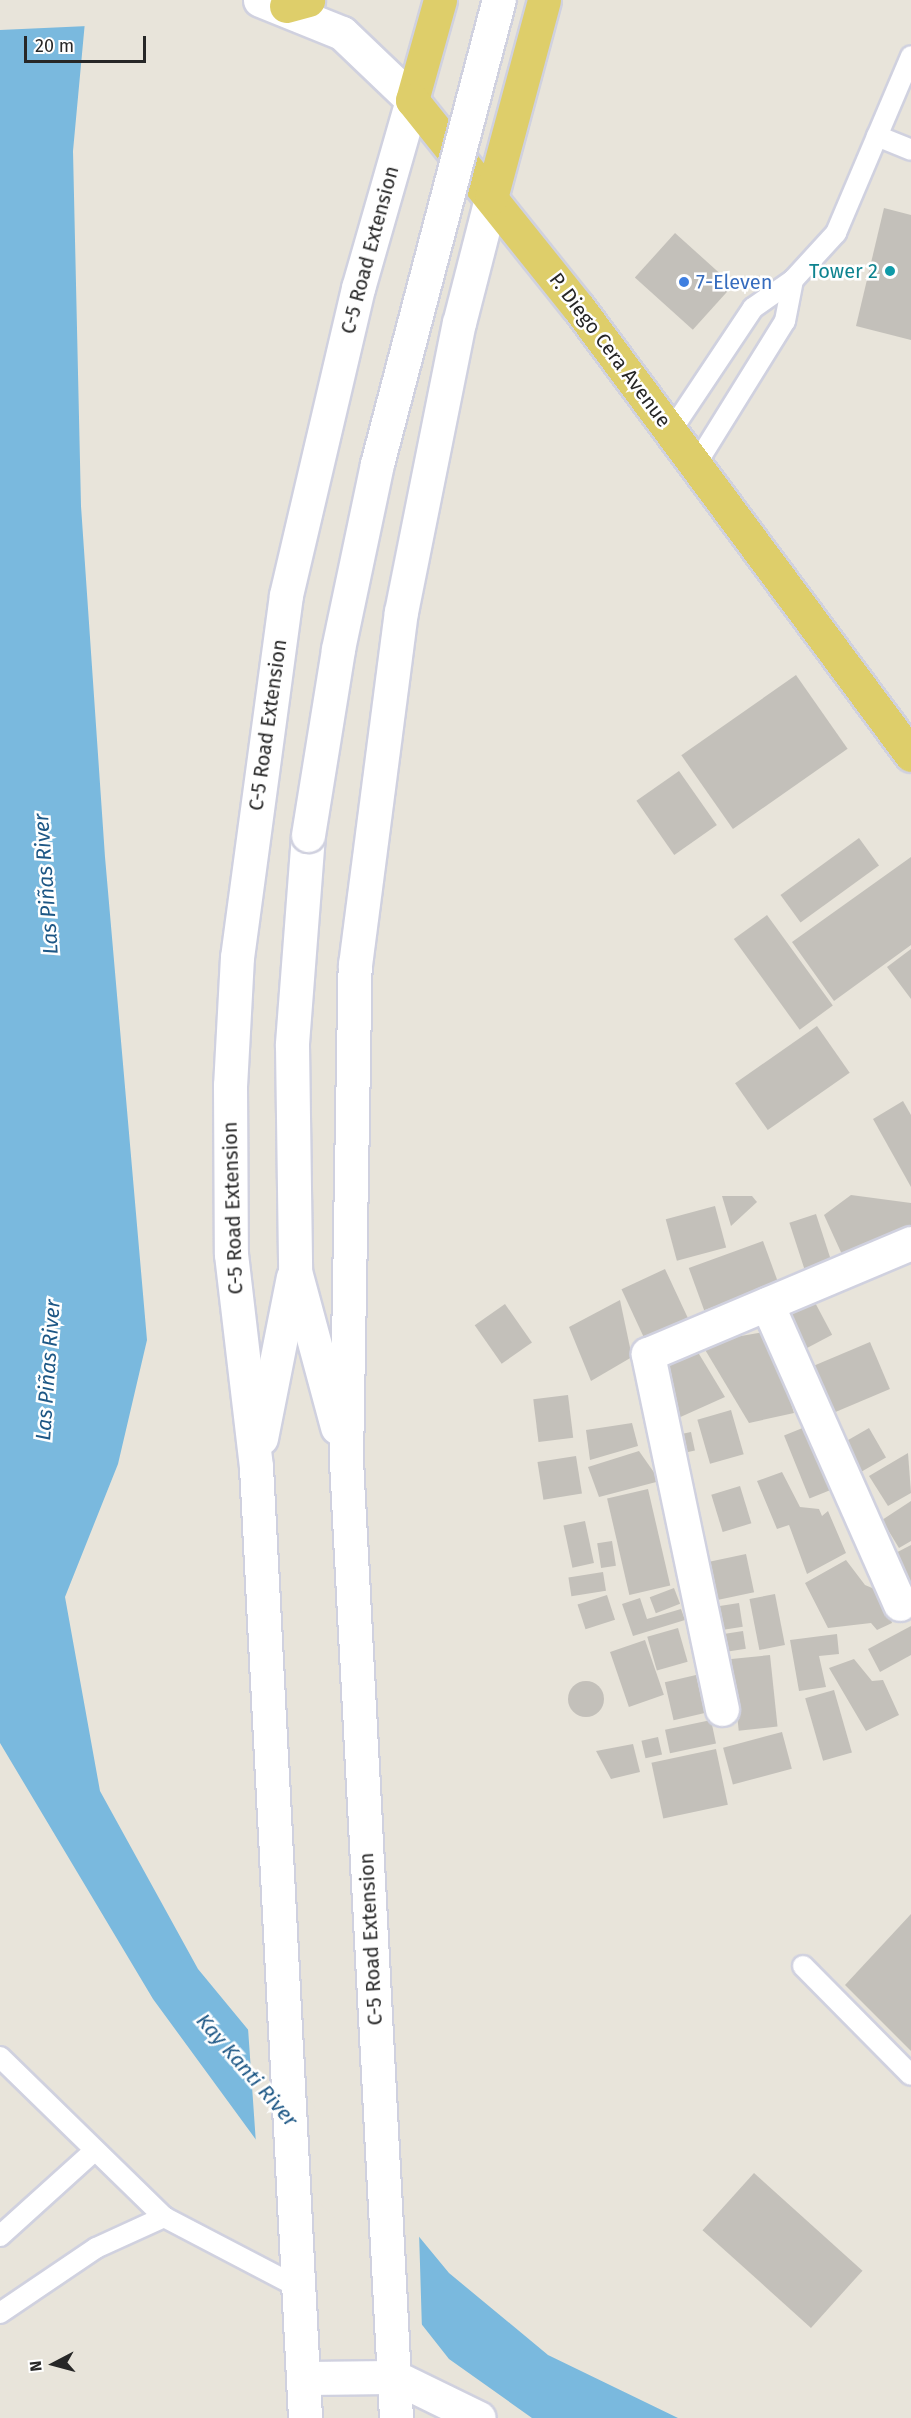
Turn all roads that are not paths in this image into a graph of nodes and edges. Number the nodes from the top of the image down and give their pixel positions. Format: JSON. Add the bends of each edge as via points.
{"nodes":[{"id":1,"x":440,"y":0,"type":"edge"},
{"id":2,"x":499,"y":0,"type":"edge"},
{"id":3,"x":544,"y":0,"type":"edge"},
{"id":4,"x":284,"y":2,"type":"edge"},
{"id":5,"x":911,"y":56,"type":"edge"},
{"id":6,"x":412,"y":100,"type":"junction"},
{"id":7,"x":877,"y":136,"type":"junction"},
{"id":8,"x":911,"y":150,"type":"edge"},
{"id":9,"x":491,"y":198,"type":"junction"},
{"id":10,"x":793,"y":280,"type":"junction"},
{"id":11,"x":671,"y":431,"type":"junction"},
{"id":12,"x":695,"y":466,"type":"junction"},
{"id":13,"x":911,"y":755,"type":"edge"},
{"id":14,"x":911,"y":1243,"type":"edge"},
{"id":15,"x":295,"y":1271,"type":"junction"},
{"id":16,"x":767,"y":1305,"type":"junction"},
{"id":17,"x":346,"y":1460,"type":"junction"},
{"id":18,"x":256,"y":1467,"type":"junction"},
{"id":19,"x":900,"y":1604,"type":"dead end"},
{"id":20,"x":722,"y":1709,"type":"dead end"},
{"id":21,"x":803,"y":1966,"type":"dead end"},
{"id":22,"x":0,"y":2057,"type":"edge"},
{"id":23,"x":911,"y":2075,"type":"edge"},
{"id":24,"x":94,"y":2151,"type":"junction"},
{"id":25,"x":164,"y":2217,"type":"junction"},
{"id":26,"x":0,"y":2236,"type":"edge"},
{"id":27,"x":299,"y":2272,"type":"junction"},
{"id":28,"x":0,"y":2313,"type":"edge"},
{"id":29,"x":395,"y":2377,"type":"junction"},
{"id":30,"x":303,"y":2378,"type":"junction"},
{"id":31,"x":305,"y":2418,"type":"edge"},
{"id":32,"x":396,"y":2418,"type":"edge"},
{"id":33,"x":479,"y":2418,"type":"edge"}],
"edges":[{"from":1,"to":6,"type":"main road","name":"C-5 Road Extension"},
{"from":2,"to":15,"type":"main road","name":"C-5 Road Extension","bridge":true,"via":[[377,464],[338,649],[308,835],[292,1045]]},
{"from":3,"to":9,"type":"main road","name":"C-5 Road Extension"},
{"from":4,"to":6,"type":"main road","name":"P. Diego Cera Avenue","via":[[342,33]]},
{"from":5,"to":7,"type":"lane"},
{"from":6,"to":9,"type":"main road","name":"P. Diego Cera Avenue"},
{"from":6,"to":18,"type":"main road","name":"C-5 Road Extension","via":[[358,288],[286,595],[237,957],[230,1085],[231,1254]]},
{"from":7,"to":8,"type":"lane"},
{"from":7,"to":10,"type":"lane","via":[[836,233]]},
{"from":9,"to":11,"type":"main road","name":"P. Diego Cera Avenue"},
{"from":9,"to":17,"type":"main road","name":"C-5 Road Extension","via":[[459,324],[401,612],[367,848],[351,1081],[353,1258]]},
{"from":10,"to":11,"type":"lane","via":[[753,308]]},
{"from":10,"to":12,"type":"lane","via":[[785,321]]},
{"from":11,"to":12,"type":"main road","name":"P. Diego Cera Avenue"},
{"from":12,"to":13,"type":"main road","name":"P. Diego Cera Avenue"},
{"from":14,"to":16,"type":"main road"},
{"from":15,"to":17,"type":"main road","name":"C-5 Road Extension"},
{"from":15,"to":18,"type":"main road","name":"C-5 Road Extension"},
{"from":16,"to":19,"type":"main road"},
{"from":16,"to":20,"type":"main road","via":[[648,1354]]},
{"from":17,"to":29,"type":"main road","name":"C-5 Road Extension"},
{"from":18,"to":27,"type":"main road","name":"C-5 Road Extension"},
{"from":21,"to":23,"type":"lane"},
{"from":22,"to":24,"type":"lane"},
{"from":24,"to":25,"type":"lane"},
{"from":24,"to":26,"type":"lane"},
{"from":25,"to":27,"type":"lane"},
{"from":25,"to":28,"type":"lane","via":[[96,2248]]},
{"from":27,"to":30,"type":"main road","name":"C-5 Road Extension"},
{"from":29,"to":30,"type":"main road"},
{"from":29,"to":32,"type":"main road","name":"C-5 Road Extension"},
{"from":29,"to":33,"type":"main road"},
{"from":30,"to":31,"type":"main road","name":"C-5 Road Extension"}]}
